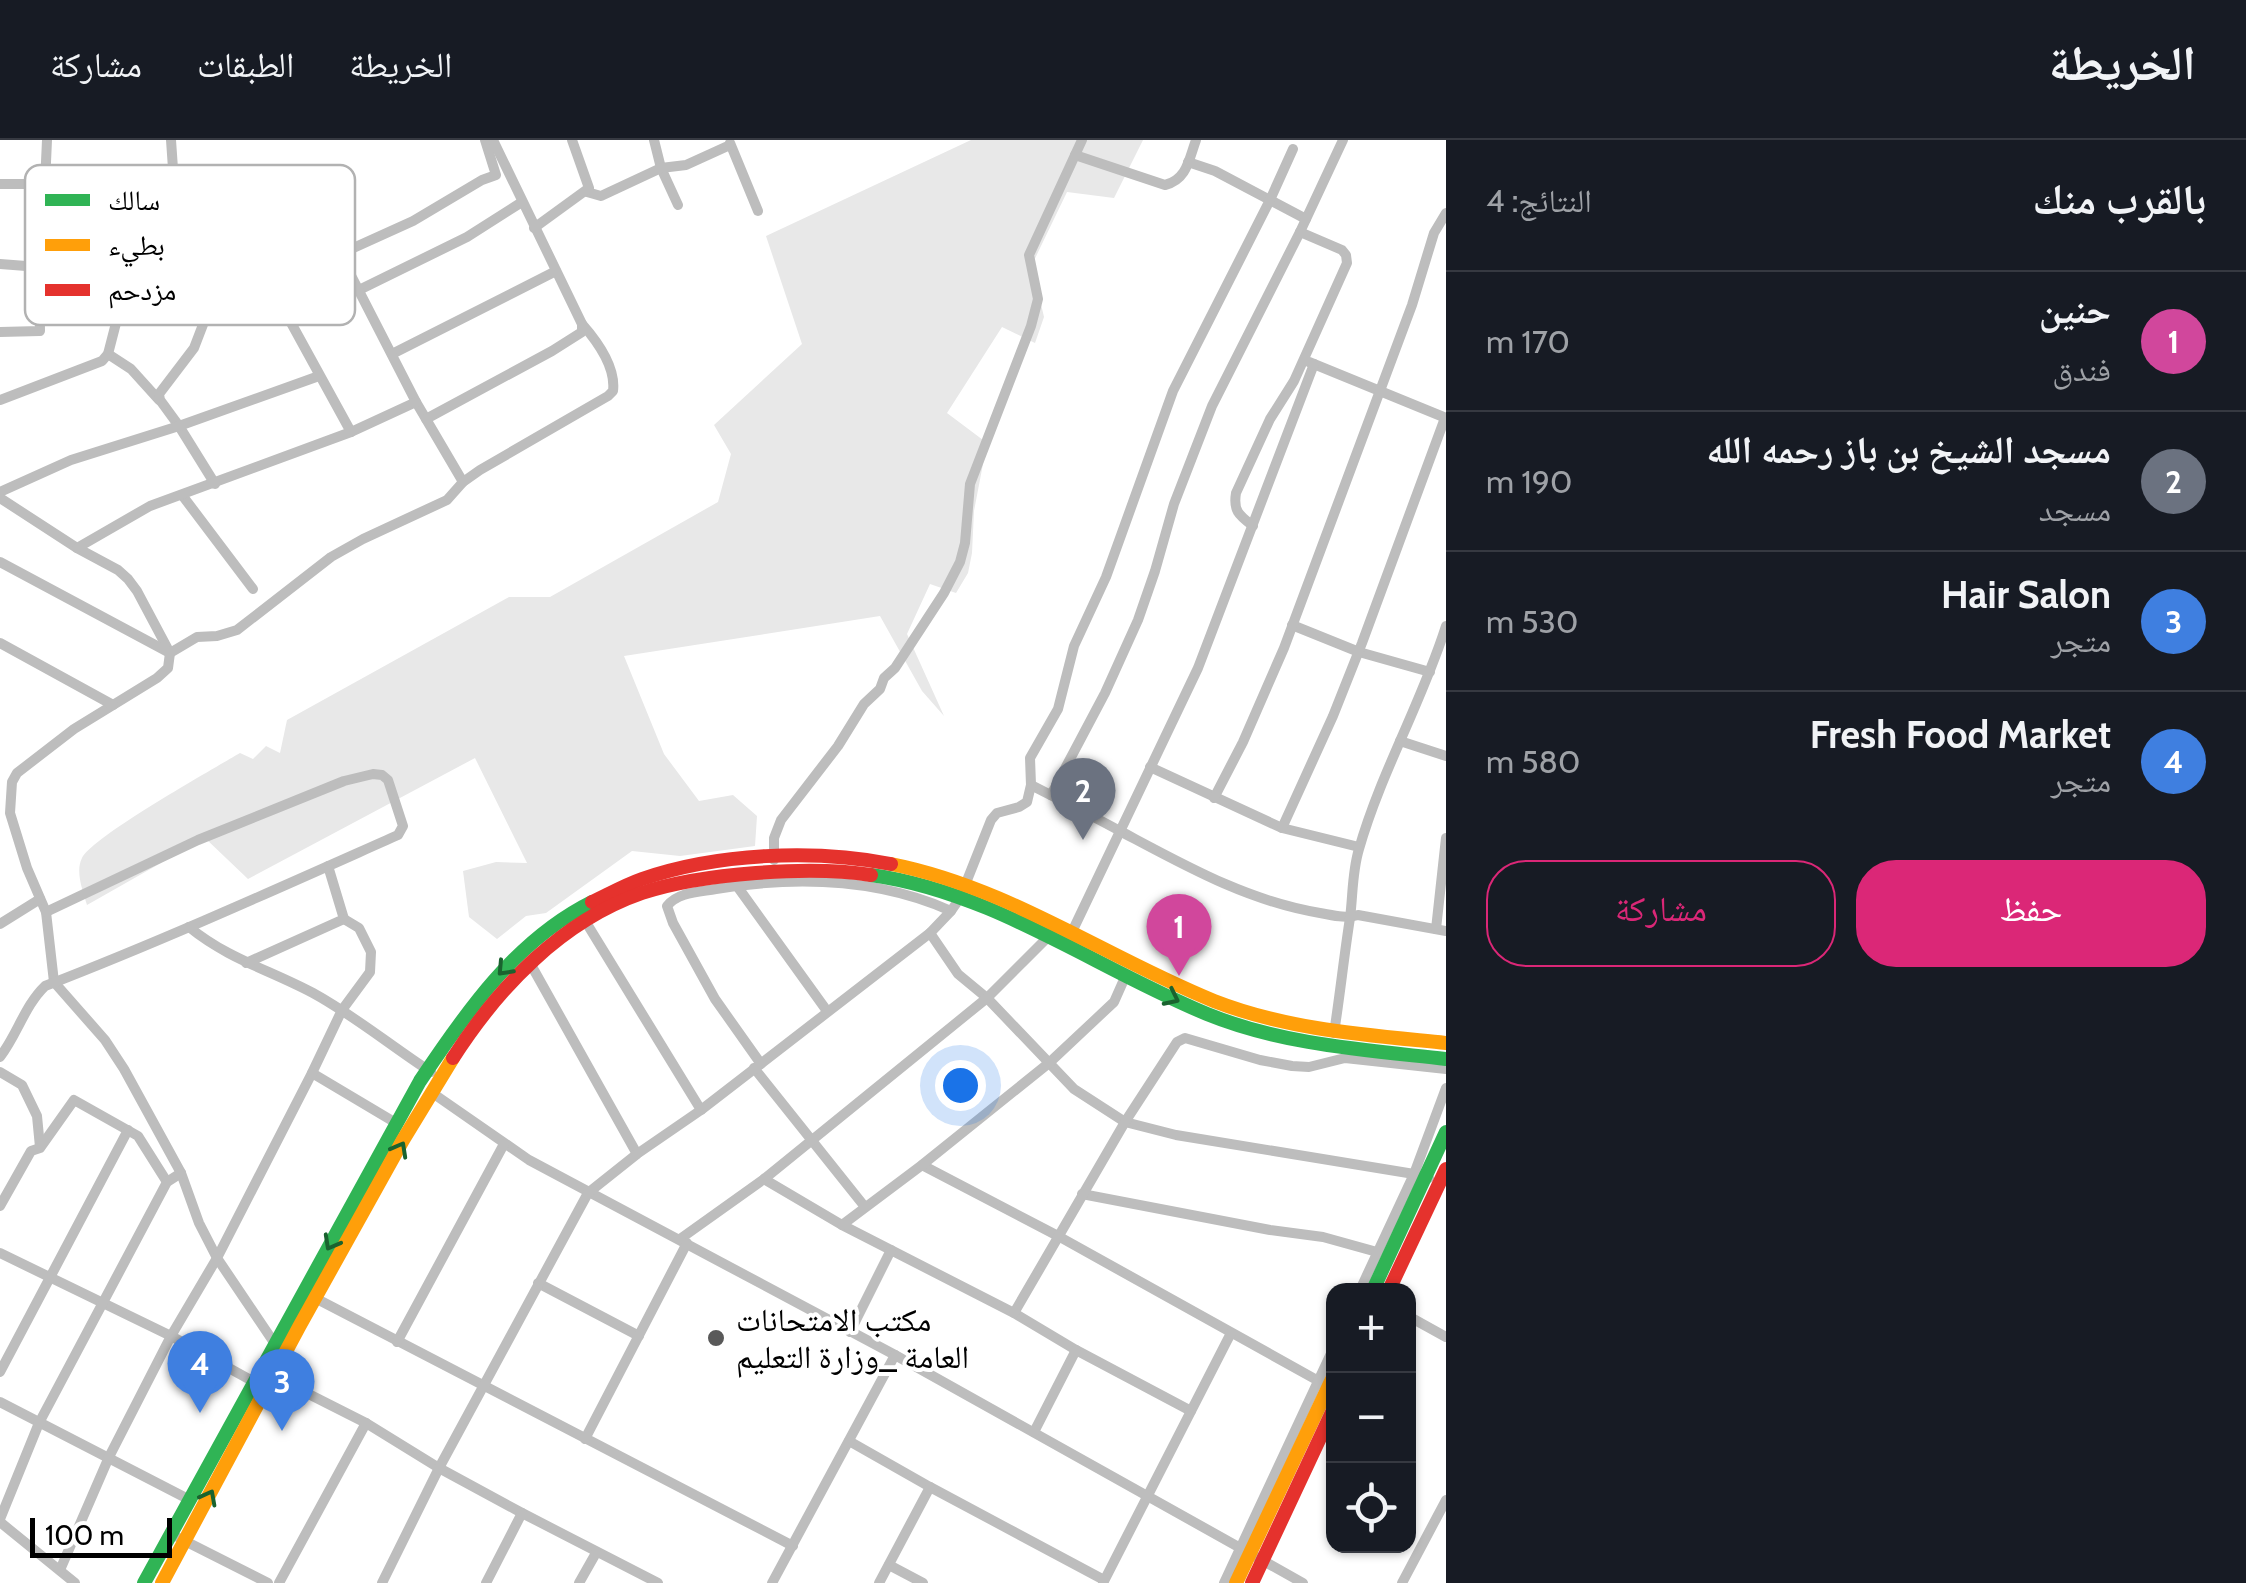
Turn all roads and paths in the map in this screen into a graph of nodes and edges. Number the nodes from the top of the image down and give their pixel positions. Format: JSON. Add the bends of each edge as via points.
{"nodes":[{"id":1,"x":47,"y":140,"type":"edge"},
{"id":2,"x":171,"y":140,"type":"edge"},
{"id":3,"x":485,"y":140,"type":"edge"},
{"id":4,"x":493,"y":140,"type":"edge"},
{"id":5,"x":572,"y":140,"type":"edge"},
{"id":6,"x":654,"y":140,"type":"edge"},
{"id":7,"x":1082,"y":140,"type":"edge"},
{"id":8,"x":1196,"y":140,"type":"edge"},
{"id":9,"x":1343,"y":140,"type":"edge"},
{"id":10,"x":730,"y":143,"type":"edge"},
{"id":11,"x":1293,"y":149,"type":"dead end"},
{"id":12,"x":1075,"y":155,"type":"junction"},
{"id":13,"x":1188,"y":162,"type":"junction"},
{"id":14,"x":46,"y":165,"type":"edge"},
{"id":15,"x":173,"y":165,"type":"edge"},
{"id":16,"x":661,"y":168,"type":"junction"},
{"id":17,"x":587,"y":192,"type":"junction"},
{"id":18,"x":1270,"y":200,"type":"junction"},
{"id":19,"x":522,"y":202,"type":"junction"},
{"id":20,"x":678,"y":205,"type":"dead end"},
{"id":21,"x":758,"y":211,"type":"dead end"},
{"id":22,"x":1446,"y":213,"type":"edge"},
{"id":23,"x":1306,"y":220,"type":"junction"},
{"id":24,"x":534,"y":228,"type":"junction"},
{"id":25,"x":1300,"y":232,"type":"junction"},
{"id":26,"x":355,"y":247,"type":"edge"},
{"id":27,"x":0,"y":264,"type":"edge"},
{"id":28,"x":25,"y":265,"type":"edge"},
{"id":29,"x":556,"y":271,"type":"junction"},
{"id":30,"x":355,"y":282,"type":"edge"},
{"id":31,"x":359,"y":290,"type":"junction"},
{"id":32,"x":582,"y":324,"type":"junction"},
{"id":33,"x":40,"y":325,"type":"edge"},
{"id":34,"x":116,"y":325,"type":"edge"},
{"id":35,"x":203,"y":325,"type":"edge"},
{"id":36,"x":291,"y":325,"type":"edge"},
{"id":37,"x":0,"y":332,"type":"edge"},
{"id":38,"x":108,"y":354,"type":"junction"},
{"id":39,"x":392,"y":354,"type":"junction"},
{"id":40,"x":1309,"y":362,"type":"junction"},
{"id":41,"x":319,"y":376,"type":"junction"},
{"id":42,"x":1380,"y":390,"type":"junction"},
{"id":43,"x":0,"y":400,"type":"edge"},
{"id":44,"x":160,"y":400,"type":"junction"},
{"id":45,"x":416,"y":402,"type":"junction"},
{"id":46,"x":1446,"y":418,"type":"edge"},
{"id":47,"x":426,"y":419,"type":"junction"},
{"id":48,"x":179,"y":426,"type":"junction"},
{"id":49,"x":352,"y":432,"type":"junction"},
{"id":50,"x":463,"y":482,"type":"junction"},
{"id":51,"x":215,"y":484,"type":"junction"},
{"id":52,"x":0,"y":495,"type":"edge"},
{"id":53,"x":182,"y":495,"type":"junction"},
{"id":54,"x":1253,"y":526,"type":"junction"},
{"id":55,"x":77,"y":548,"type":"junction"},
{"id":56,"x":0,"y":562,"type":"edge"},
{"id":57,"x":254,"y":589,"type":"dead end"},
{"id":58,"x":1292,"y":626,"type":"junction"},
{"id":59,"x":1446,"y":626,"type":"edge"},
{"id":60,"x":0,"y":643,"type":"edge"},
{"id":61,"x":1358,"y":652,"type":"junction"},
{"id":62,"x":170,"y":653,"type":"junction"},
{"id":63,"x":1430,"y":672,"type":"junction"},
{"id":64,"x":113,"y":704,"type":"junction"},
{"id":65,"x":1400,"y":740,"type":"junction"},
{"id":66,"x":1446,"y":756,"type":"edge"},
{"id":67,"x":1150,"y":767,"type":"junction"},
{"id":68,"x":1031,"y":785,"type":"junction"},
{"id":69,"x":1051,"y":796,"type":"junction"},
{"id":70,"x":1214,"y":798,"type":"junction"},
{"id":71,"x":5,"y":810,"type":"edge"},
{"id":72,"x":1282,"y":828,"type":"junction"},
{"id":73,"x":1119,"y":830,"type":"junction"},
{"id":74,"x":1446,"y":838,"type":"edge"},
{"id":75,"x":1360,"y":847,"type":"junction"},
{"id":76,"x":774,"y":864,"type":"junction"},
{"id":77,"x":328,"y":866,"type":"junction"},
{"id":78,"x":733,"y":874,"type":"junction"},
{"id":79,"x":959,"y":898,"type":"junction"},
{"id":80,"x":40,"y":899,"type":"junction"},
{"id":81,"x":46,"y":912,"type":"junction"},
{"id":82,"x":581,"y":914,"type":"junction"},
{"id":83,"x":1350,"y":918,"type":"junction"},
{"id":84,"x":344,"y":919,"type":"junction"},
{"id":85,"x":0,"y":924,"type":"edge"},
{"id":86,"x":189,"y":927,"type":"junction"},
{"id":87,"x":1441,"y":930,"type":"edge"},
{"id":88,"x":930,"y":933,"type":"junction"},
{"id":89,"x":1062,"y":934,"type":"junction"},
{"id":90,"x":246,"y":963,"type":"junction"},
{"id":91,"x":530,"y":963,"type":"junction"},
{"id":92,"x":1126,"y":975,"type":"junction"},
{"id":93,"x":54,"y":982,"type":"junction"},
{"id":94,"x":986,"y":998,"type":"junction"},
{"id":95,"x":342,"y":1010,"type":"junction"},
{"id":96,"x":827,"y":1011,"type":"junction"},
{"id":97,"x":1333,"y":1037,"type":"junction"},
{"id":98,"x":1446,"y":1042,"type":"edge"},
{"id":99,"x":0,"y":1057,"type":"edge"},
{"id":100,"x":1446,"y":1059,"type":"edge"},
{"id":101,"x":1049,"y":1063,"type":"junction"},
{"id":102,"x":758,"y":1066,"type":"junction"},
{"id":103,"x":1446,"y":1069,"type":"edge"},
{"id":104,"x":0,"y":1072,"type":"edge"},
{"id":105,"x":312,"y":1073,"type":"junction"},
{"id":106,"x":434,"y":1074,"type":"junction"},
{"id":107,"x":1446,"y":1088,"type":"edge"},
{"id":108,"x":432,"y":1092,"type":"junction"},
{"id":109,"x":700,"y":1110,"type":"junction"},
{"id":110,"x":1125,"y":1122,"type":"junction"},
{"id":111,"x":396,"y":1123,"type":"junction"},
{"id":112,"x":128,"y":1130,"type":"junction"},
{"id":113,"x":1446,"y":1132,"type":"edge"},
{"id":114,"x":810,"y":1139,"type":"junction"},
{"id":115,"x":504,"y":1144,"type":"junction"},
{"id":116,"x":40,"y":1148,"type":"junction"},
{"id":117,"x":637,"y":1154,"type":"junction"},
{"id":118,"x":922,"y":1166,"type":"junction"},
{"id":119,"x":181,"y":1173,"type":"junction"},
{"id":120,"x":1432,"y":1175,"type":"edge"},
{"id":121,"x":764,"y":1179,"type":"junction"},
{"id":122,"x":168,"y":1182,"type":"junction"},
{"id":123,"x":588,"y":1193,"type":"junction"},
{"id":124,"x":1082,"y":1194,"type":"junction"},
{"id":125,"x":0,"y":1206,"type":"edge"},
{"id":126,"x":865,"y":1207,"type":"junction"},
{"id":127,"x":842,"y":1225,"type":"junction"},
{"id":128,"x":1058,"y":1236,"type":"junction"},
{"id":129,"x":684,"y":1241,"type":"junction"},
{"id":130,"x":891,"y":1250,"type":"junction"},
{"id":131,"x":1377,"y":1252,"type":"junction"},
{"id":132,"x":0,"y":1253,"type":"edge"},
{"id":133,"x":218,"y":1258,"type":"junction"},
{"id":134,"x":48,"y":1278,"type":"junction"},
{"id":135,"x":538,"y":1283,"type":"junction"},
{"id":136,"x":1363,"y":1283,"type":"edge"},
{"id":137,"x":1377,"y":1283,"type":"edge"},
{"id":138,"x":1391,"y":1283,"type":"edge"},
{"id":139,"x":317,"y":1299,"type":"junction"},
{"id":140,"x":102,"y":1304,"type":"junction"},
{"id":141,"x":1014,"y":1313,"type":"junction"},
{"id":142,"x":1416,"y":1320,"type":"edge"},
{"id":143,"x":850,"y":1332,"type":"junction"},
{"id":144,"x":1231,"y":1333,"type":"junction"},
{"id":145,"x":170,"y":1336,"type":"junction"},
{"id":146,"x":639,"y":1336,"type":"junction"},
{"id":147,"x":1446,"y":1337,"type":"edge"},
{"id":148,"x":397,"y":1342,"type":"junction"},
{"id":149,"x":1076,"y":1350,"type":"junction"},
{"id":150,"x":280,"y":1351,"type":"junction"},
{"id":151,"x":895,"y":1356,"type":"junction"},
{"id":152,"x":0,"y":1372,"type":"edge"},
{"id":153,"x":1326,"y":1382,"type":"edge"},
{"id":154,"x":265,"y":1383,"type":"junction"},
{"id":155,"x":484,"y":1386,"type":"junction"},
{"id":156,"x":1326,"y":1387,"type":"edge"},
{"id":157,"x":0,"y":1402,"type":"edge"},
{"id":158,"x":1191,"y":1411,"type":"junction"},
{"id":159,"x":366,"y":1422,"type":"junction"},
{"id":160,"x":1326,"y":1422,"type":"edge"},
{"id":161,"x":40,"y":1423,"type":"junction"},
{"id":162,"x":1034,"y":1432,"type":"junction"},
{"id":163,"x":585,"y":1439,"type":"junction"},
{"id":164,"x":849,"y":1442,"type":"junction"},
{"id":165,"x":110,"y":1457,"type":"junction"},
{"id":166,"x":439,"y":1468,"type":"junction"},
{"id":167,"x":930,"y":1488,"type":"junction"},
{"id":168,"x":1147,"y":1495,"type":"junction"},
{"id":169,"x":190,"y":1500,"type":"junction"},
{"id":170,"x":1446,"y":1500,"type":"edge"},
{"id":171,"x":522,"y":1513,"type":"junction"},
{"id":172,"x":0,"y":1520,"type":"edge"},
{"id":173,"x":178,"y":1538,"type":"junction"},
{"id":174,"x":792,"y":1546,"type":"junction"},
{"id":175,"x":596,"y":1553,"type":"junction"},
{"id":176,"x":1251,"y":1554,"type":"junction"},
{"id":177,"x":889,"y":1565,"type":"junction"},
{"id":178,"x":60,"y":1570,"type":"junction"},
{"id":179,"x":1103,"y":1581,"type":"edge"},
{"id":180,"x":75,"y":1583,"type":"edge"},
{"id":181,"x":144,"y":1583,"type":"edge"},
{"id":182,"x":162,"y":1583,"type":"edge"},
{"id":183,"x":268,"y":1583,"type":"edge"},
{"id":184,"x":279,"y":1583,"type":"edge"},
{"id":185,"x":382,"y":1583,"type":"edge"},
{"id":186,"x":486,"y":1583,"type":"edge"},
{"id":187,"x":579,"y":1583,"type":"edge"},
{"id":188,"x":658,"y":1583,"type":"edge"},
{"id":189,"x":772,"y":1583,"type":"edge"},
{"id":190,"x":879,"y":1583,"type":"edge"},
{"id":191,"x":923,"y":1583,"type":"edge"},
{"id":192,"x":1224,"y":1583,"type":"edge"},
{"id":193,"x":1236,"y":1583,"type":"edge"},
{"id":194,"x":1252,"y":1583,"type":"edge"},
{"id":195,"x":1303,"y":1583,"type":"edge"},
{"id":196,"x":1402,"y":1583,"type":"edge"}],
"edges":[{"from":1,"to":14,"type":"street"},
{"from":2,"to":15,"type":"street"},
{"from":3,"to":26,"type":"street","via":[[496,175]]},
{"from":4,"to":19,"type":"street"},
{"from":5,"to":17,"type":"street"},
{"from":6,"to":16,"type":"street"},
{"from":7,"to":12,"type":"street"},
{"from":8,"to":13,"type":"street"},
{"from":9,"to":23,"type":"street"},
{"from":10,"to":16,"type":"street","via":[[686,165]]},
{"from":10,"to":21,"type":"street"},
{"from":11,"to":18,"type":"street"},
{"from":12,"to":13,"type":"street","via":[[1165,185],[1177,182]]},
{"from":12,"to":76,"type":"street","via":[[1029,255],[1038,299],[970,484],[960,562],[895,668],[781,820]]},
{"from":13,"to":18,"type":"street"},
{"from":16,"to":17,"type":"street","via":[[601,196]]},
{"from":16,"to":20,"type":"street"},
{"from":17,"to":24,"type":"street"},
{"from":18,"to":23,"type":"street"},
{"from":18,"to":68,"type":"street","via":[[1173,391],[1106,578],[1074,646],[1058,709],[1030,758]]},
{"from":19,"to":24,"type":"street"},
{"from":19,"to":31,"type":"street"},
{"from":22,"to":42,"type":"street"},
{"from":23,"to":25,"type":"street"},
{"from":24,"to":29,"type":"street"},
{"from":25,"to":40,"type":"street","via":[[1342,250],[1347,263]]},
{"from":25,"to":69,"type":"street","via":[[1212,406],[1138,620]]},
{"from":27,"to":28,"type":"street"},
{"from":29,"to":32,"type":"street"},
{"from":29,"to":39,"type":"street"},
{"from":30,"to":31,"type":"street"},
{"from":31,"to":39,"type":"street"},
{"from":32,"to":47,"type":"street","via":[[571,340]]},
{"from":32,"to":50,"type":"street","via":[[612,373],[613,391]]},
{"from":33,"to":37,"type":"street","via":[[40,331]]},
{"from":34,"to":38,"type":"street"},
{"from":35,"to":44,"type":"street"},
{"from":36,"to":41,"type":"street"},
{"from":38,"to":43,"type":"street"},
{"from":38,"to":44,"type":"street"},
{"from":39,"to":45,"type":"street"},
{"from":40,"to":42,"type":"street"},
{"from":40,"to":54,"type":"street"},
{"from":40,"to":54,"type":"street","via":[[1270,420],[1236,492],[1237,512]]},
{"from":41,"to":48,"type":"street"},
{"from":41,"to":49,"type":"street"},
{"from":42,"to":46,"type":"street"},
{"from":42,"to":58,"type":"street"},
{"from":44,"to":48,"type":"street"},
{"from":45,"to":47,"type":"street"},
{"from":45,"to":49,"type":"street"},
{"from":46,"to":61,"type":"street"},
{"from":47,"to":50,"type":"street"},
{"from":48,"to":51,"type":"street"},
{"from":48,"to":52,"type":"street","via":[[71,460]]},
{"from":49,"to":51,"type":"street"},
{"from":50,"to":62,"type":"street","via":[[447,500],[330,557],[237,630],[198,636]]},
{"from":51,"to":53,"type":"street"},
{"from":52,"to":55,"type":"street"},
{"from":53,"to":55,"type":"street"},
{"from":53,"to":57,"type":"street"},
{"from":54,"to":67,"type":"street","via":[[1198,668]]},
{"from":55,"to":62,"type":"street","via":[[128,580]]},
{"from":56,"to":62,"type":"street"},
{"from":58,"to":61,"type":"street"},
{"from":58,"to":70,"type":"street"},
{"from":59,"to":63,"type":"street"},
{"from":60,"to":64,"type":"street"},
{"from":61,"to":63,"type":"street"},
{"from":61,"to":72,"type":"street"},
{"from":62,"to":64,"type":"street","via":[[168,668],[157,678]]},
{"from":63,"to":65,"type":"street"},
{"from":64,"to":71,"type":"street","via":[[17,773]]},
{"from":65,"to":66,"type":"street"},
{"from":65,"to":75,"type":"street"},
{"from":67,"to":70,"type":"street"},
{"from":67,"to":73,"type":"street"},
{"from":68,"to":69,"type":"street"},
{"from":68,"to":79,"type":"street","via":[[1026,802],[991,820]]},
{"from":69,"to":73,"type":"street"},
{"from":70,"to":72,"type":"street"},
{"from":71,"to":80,"type":"street"},
{"from":72,"to":75,"type":"street"},
{"from":73,"to":83,"type":"street","via":[[1243,891]]},
{"from":73,"to":89,"type":"street"},
{"from":74,"to":87,"type":"street"},
{"from":75,"to":83,"type":"street"},
{"from":76,"to":78,"type":"main road"},
{"from":76,"to":79,"type":"main road","via":[[856,872]]},
{"from":77,"to":81,"type":"street","via":[[402,831],[382,775],[344,781],[198,840]]},
{"from":77,"to":84,"type":"street"},
{"from":77,"to":86,"type":"street"},
{"from":78,"to":79,"type":"street"},
{"from":78,"to":82,"type":"main road","via":[[657,881]]},
{"from":78,"to":96,"type":"street"},
{"from":78,"to":102,"type":"street","via":[[668,906]]},
{"from":79,"to":88,"type":"street"},
{"from":79,"to":89,"type":"main road"},
{"from":80,"to":81,"type":"street"},
{"from":80,"to":85,"type":"street"},
{"from":81,"to":93,"type":"street"},
{"from":82,"to":91,"type":"main road"},
{"from":82,"to":106,"type":"main road","one_way":true,"via":[[533,940],[495,978]]},
{"from":82,"to":109,"type":"street"},
{"from":83,"to":87,"type":"street"},
{"from":83,"to":97,"type":"street"},
{"from":84,"to":90,"type":"street"},
{"from":84,"to":95,"type":"street","via":[[360,928],[371,952],[370,972]]},
{"from":86,"to":90,"type":"street"},
{"from":86,"to":93,"type":"street"},
{"from":88,"to":94,"type":"street","via":[[958,974]]},
{"from":88,"to":96,"type":"street"},
{"from":89,"to":92,"type":"main road"},
{"from":89,"to":94,"type":"street"},
{"from":89,"to":97,"type":"main road","via":[[1221,1004]]},
{"from":90,"to":95,"type":"street"},
{"from":91,"to":106,"type":"main road"},
{"from":91,"to":117,"type":"street"},
{"from":92,"to":97,"type":"main road","one_way":true,"via":[[1220,1019],[1294,1039]]},
{"from":92,"to":101,"type":"street","via":[[1114,1002]]},
{"from":93,"to":99,"type":"street","via":[[37,994]]},
{"from":93,"to":119,"type":"street","via":[[116,1056]]},
{"from":94,"to":101,"type":"street"},
{"from":94,"to":114,"type":"street"},
{"from":95,"to":105,"type":"street"},
{"from":95,"to":106,"type":"street"},
{"from":96,"to":102,"type":"street"},
{"from":97,"to":98,"type":"main road"},
{"from":97,"to":100,"type":"main road"},
{"from":101,"to":110,"type":"street","via":[[1074,1090]]},
{"from":101,"to":118,"type":"street"},
{"from":102,"to":109,"type":"street"},
{"from":102,"to":114,"type":"street"},
{"from":103,"to":110,"type":"street","via":[[1348,1058],[1298,1067],[1185,1038]]},
{"from":104,"to":116,"type":"street","via":[[22,1085],[37,1116]]},
{"from":105,"to":111,"type":"street"},
{"from":105,"to":133,"type":"street"},
{"from":106,"to":108,"type":"main road"},
{"from":106,"to":111,"type":"main road"},
{"from":107,"to":120,"type":"street"},
{"from":108,"to":115,"type":"street"},
{"from":139,"to":108,"type":"main road","one_way":true},
{"from":109,"to":117,"type":"street"},
{"from":110,"to":120,"type":"street"},
{"from":110,"to":124,"type":"street"},
{"from":111,"to":150,"type":"main road","one_way":true},
{"from":112,"to":116,"type":"street","via":[[74,1100]]},
{"from":112,"to":122,"type":"street"},
{"from":112,"to":134,"type":"street"},
{"from":113,"to":120,"type":"main road"},
{"from":114,"to":121,"type":"street"},
{"from":114,"to":126,"type":"street"},
{"from":115,"to":123,"type":"street"},
{"from":115,"to":148,"type":"street"},
{"from":116,"to":125,"type":"street","via":[[30,1152]]},
{"from":117,"to":123,"type":"street"},
{"from":118,"to":126,"type":"street"},
{"from":118,"to":128,"type":"street"},
{"from":119,"to":122,"type":"street"},
{"from":119,"to":133,"type":"street"},
{"from":120,"to":131,"type":"street"},
{"from":120,"to":137,"type":"main road"},
{"from":120,"to":138,"type":"main road"},
{"from":121,"to":127,"type":"street"},
{"from":121,"to":129,"type":"street"},
{"from":122,"to":140,"type":"street"},
{"from":123,"to":129,"type":"street"},
{"from":123,"to":135,"type":"street"},
{"from":124,"to":128,"type":"street"},
{"from":124,"to":131,"type":"street"},
{"from":126,"to":127,"type":"street"},
{"from":127,"to":130,"type":"street"},
{"from":128,"to":141,"type":"street"},
{"from":128,"to":144,"type":"street"},
{"from":129,"to":143,"type":"street"},
{"from":129,"to":146,"type":"street"},
{"from":130,"to":141,"type":"street"},
{"from":130,"to":143,"type":"street"},
{"from":131,"to":136,"type":"street"},
{"from":132,"to":134,"type":"street"},
{"from":133,"to":145,"type":"street"},
{"from":133,"to":150,"type":"street"},
{"from":134,"to":140,"type":"street"},
{"from":134,"to":152,"type":"street"},
{"from":135,"to":146,"type":"street"},
{"from":135,"to":155,"type":"street"},
{"from":139,"to":148,"type":"street"},
{"from":139,"to":150,"type":"main road"},
{"from":140,"to":145,"type":"street"},
{"from":140,"to":161,"type":"street"},
{"from":141,"to":149,"type":"street"},
{"from":142,"to":147,"type":"street"},
{"from":143,"to":151,"type":"street"},
{"from":144,"to":153,"type":"street"},
{"from":144,"to":158,"type":"street"},
{"from":145,"to":154,"type":"street"},
{"from":145,"to":165,"type":"street"},
{"from":146,"to":163,"type":"street"},
{"from":148,"to":155,"type":"street"},
{"from":149,"to":158,"type":"street"},
{"from":149,"to":162,"type":"street"},
{"from":150,"to":154,"type":"main road"},
{"from":151,"to":162,"type":"street"},
{"from":151,"to":164,"type":"street"},
{"from":154,"to":159,"type":"street"},
{"from":154,"to":169,"type":"main road"},
{"from":173,"to":154,"type":"main road","one_way":true},
{"from":155,"to":163,"type":"street"},
{"from":155,"to":166,"type":"street"},
{"from":156,"to":176,"type":"main road"},
{"from":157,"to":161,"type":"street"},
{"from":158,"to":168,"type":"street"},
{"from":159,"to":166,"type":"street"},
{"from":159,"to":184,"type":"street"},
{"from":160,"to":176,"type":"main road"},
{"from":161,"to":165,"type":"street"},
{"from":161,"to":172,"type":"street"},
{"from":162,"to":168,"type":"street"},
{"from":163,"to":174,"type":"street"},
{"from":164,"to":167,"type":"street"},
{"from":164,"to":174,"type":"street"},
{"from":165,"to":169,"type":"street"},
{"from":165,"to":178,"type":"street"},
{"from":166,"to":171,"type":"street"},
{"from":166,"to":185,"type":"street"},
{"from":167,"to":177,"type":"street"},
{"from":167,"to":179,"type":"street"},
{"from":168,"to":176,"type":"street"},
{"from":168,"to":179,"type":"street"},
{"from":169,"to":173,"type":"main road"},
{"from":170,"to":196,"type":"street"},
{"from":171,"to":175,"type":"street"},
{"from":171,"to":186,"type":"street"},
{"from":172,"to":178,"type":"street"},
{"from":173,"to":181,"type":"main road"},
{"from":173,"to":182,"type":"main road"},
{"from":173,"to":183,"type":"street"},
{"from":174,"to":189,"type":"street"},
{"from":175,"to":187,"type":"street"},
{"from":175,"to":188,"type":"street"},
{"from":176,"to":192,"type":"street"},
{"from":176,"to":193,"type":"main road"},
{"from":176,"to":194,"type":"main road"},
{"from":176,"to":195,"type":"street"},
{"from":177,"to":190,"type":"street"},
{"from":177,"to":191,"type":"street"},
{"from":178,"to":180,"type":"street"}]}
